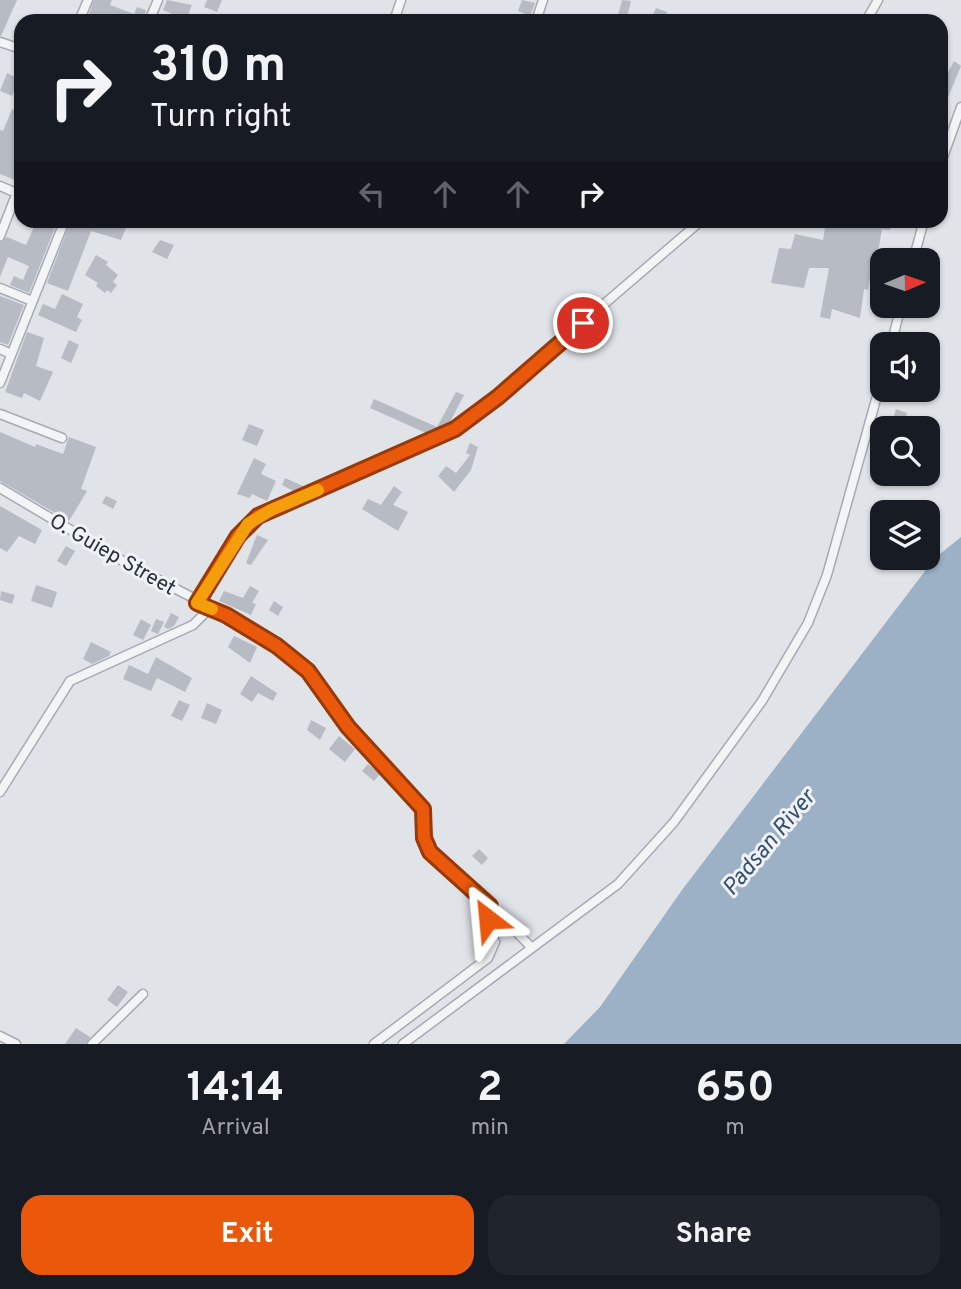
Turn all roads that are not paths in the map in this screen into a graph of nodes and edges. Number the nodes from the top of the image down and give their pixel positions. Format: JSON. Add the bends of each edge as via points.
{"nodes":[{"id":1,"x":961,"y":107,"type":"edge"},
{"id":2,"x":948,"y":143,"type":"edge"},
{"id":3,"x":14,"y":206,"type":"edge"},
{"id":4,"x":62,"y":228,"type":"edge"},
{"id":5,"x":693,"y":228,"type":"edge"},
{"id":6,"x":922,"y":228,"type":"edge"},
{"id":7,"x":0,"y":236,"type":"edge"},
{"id":8,"x":917,"y":248,"type":"edge"},
{"id":9,"x":0,"y":288,"type":"edge"},
{"id":10,"x":33,"y":301,"type":"junction"},
{"id":11,"x":0,"y":349,"type":"edge"},
{"id":12,"x":11,"y":354,"type":"junction"},
{"id":13,"x":0,"y":383,"type":"edge"},
{"id":14,"x":875,"y":402,"type":"edge"},
{"id":15,"x":0,"y":414,"type":"edge"},
{"id":16,"x":62,"y":438,"type":"dead end"},
{"id":17,"x":0,"y":488,"type":"edge"},
{"id":18,"x":197,"y":603,"type":"junction"},
{"id":19,"x":210,"y":608,"type":"junction"},
{"id":20,"x":0,"y":792,"type":"edge"},
{"id":21,"x":490,"y":906,"type":"junction"},
{"id":22,"x":531,"y":948,"type":"junction"},
{"id":23,"x":143,"y":994,"type":"dead end"},
{"id":24,"x":0,"y":1036,"type":"edge"},
{"id":25,"x":16,"y":1044,"type":"edge"},
{"id":26,"x":92,"y":1044,"type":"edge"},
{"id":27,"x":374,"y":1044,"type":"edge"},
{"id":28,"x":403,"y":1044,"type":"edge"}],
"edges":[{"from":1,"to":2,"type":"street"},
{"from":3,"to":7,"type":"street"},
{"from":4,"to":10,"type":"street"},
{"from":5,"to":18,"type":"street","via":[[469,420],[258,516],[238,536]]},
{"from":6,"to":8,"type":"street"},
{"from":9,"to":10,"type":"street"},
{"from":10,"to":12,"type":"street"},
{"from":11,"to":12,"type":"street"},
{"from":12,"to":13,"type":"street"},
{"from":14,"to":22,"type":"street","via":[[827,575],[808,623],[762,701],[640,863],[596,903]]},
{"from":15,"to":16,"type":"street"},
{"from":17,"to":18,"type":"street","name":"O. Guiep Street"},
{"from":18,"to":19,"type":"street","name":"O. Guiep Street"},
{"from":19,"to":20,"type":"street","via":[[193,625],[71,681]]},
{"from":19,"to":21,"type":"street","name":"O. Guiep Street","via":[[277,646],[308,671],[348,727],[423,809],[424,838],[430,852]]},
{"from":21,"to":22,"type":"street","name":"O. Guiep Street"},
{"from":21,"to":27,"type":"street","via":[[488,919],[495,942],[488,958]]},
{"from":22,"to":28,"type":"street"},
{"from":23,"to":26,"type":"street"},
{"from":24,"to":25,"type":"street"}]}
